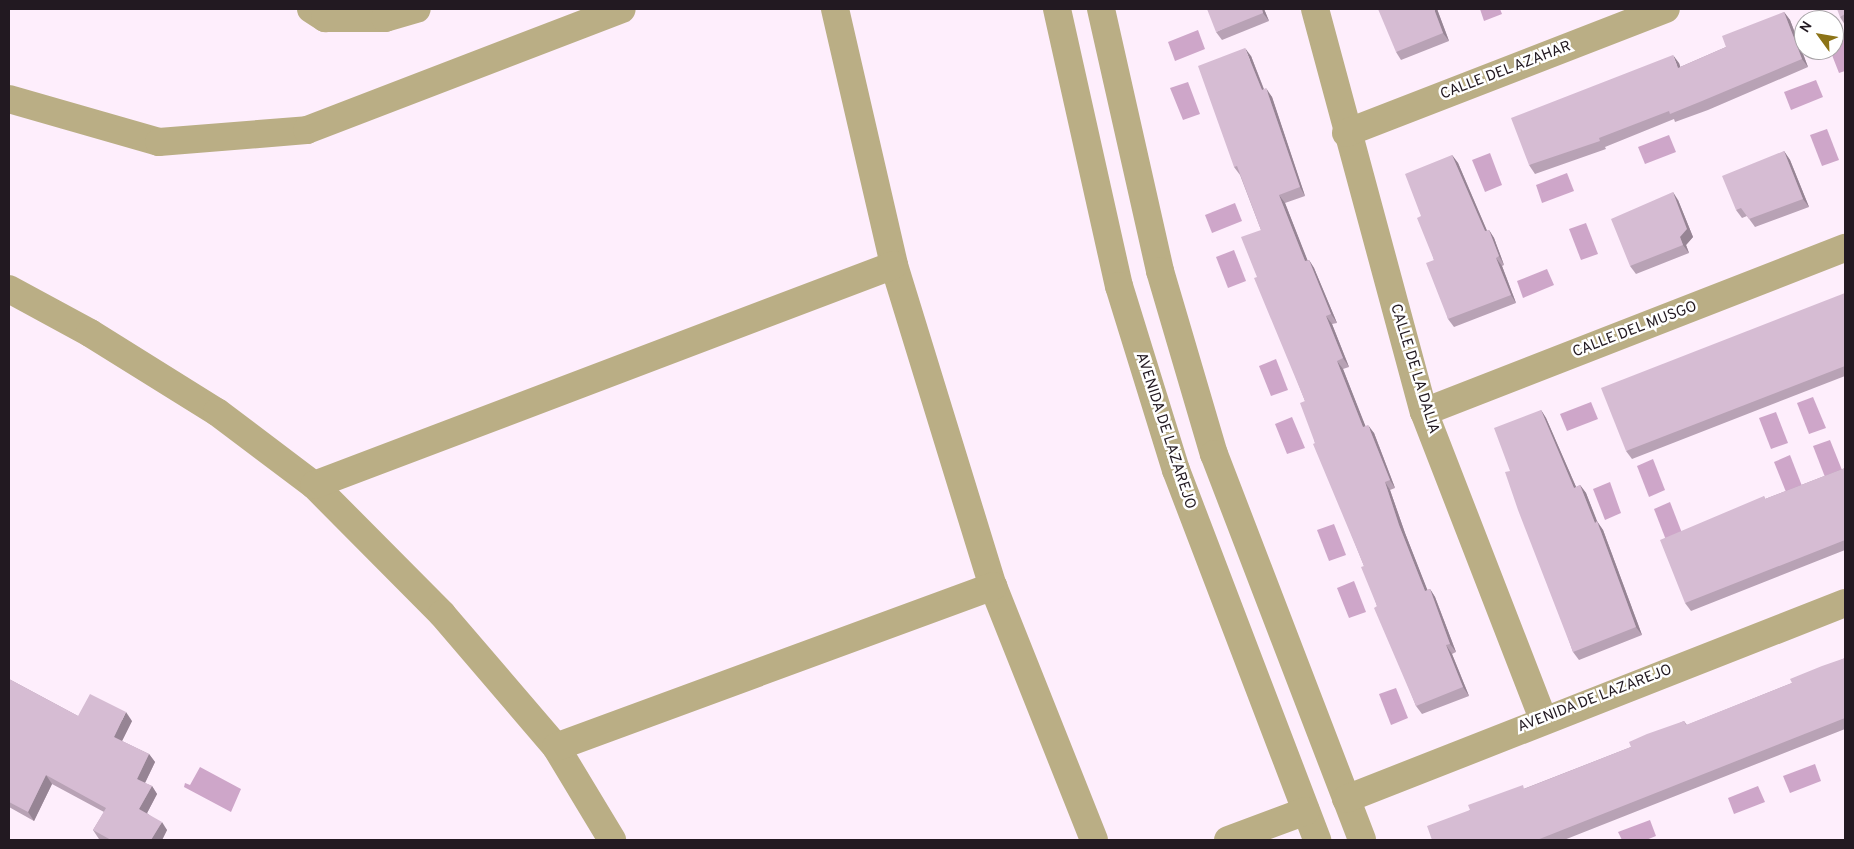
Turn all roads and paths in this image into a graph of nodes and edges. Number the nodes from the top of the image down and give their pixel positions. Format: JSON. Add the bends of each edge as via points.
{"nodes":[{"id":1,"x":311,"y":9,"type":"edge"},
{"id":2,"x":417,"y":9,"type":"edge"},
{"id":3,"x":622,"y":9,"type":"edge"},
{"id":4,"x":835,"y":9,"type":"edge"},
{"id":5,"x":1056,"y":9,"type":"edge"},
{"id":6,"x":1100,"y":9,"type":"edge"},
{"id":7,"x":1315,"y":9,"type":"edge"},
{"id":8,"x":1666,"y":9,"type":"edge"},
{"id":9,"x":9,"y":99,"type":"edge"},
{"id":10,"x":1346,"y":133,"type":"junction"},
{"id":11,"x":1845,"y":248,"type":"edge"},
{"id":12,"x":894,"y":265,"type":"junction"},
{"id":13,"x":9,"y":289,"type":"edge"},
{"id":14,"x":1424,"y":412,"type":"junction"},
{"id":15,"x":314,"y":486,"type":"junction"},
{"id":16,"x":994,"y":586,"type":"junction"},
{"id":17,"x":1845,"y":603,"type":"edge"},
{"id":18,"x":1543,"y":719,"type":"junction"},
{"id":19,"x":556,"y":747,"type":"junction"},
{"id":20,"x":1346,"y":799,"type":"junction"},
{"id":21,"x":1306,"y":811,"type":"junction"},
{"id":22,"x":612,"y":840,"type":"edge"},
{"id":23,"x":1094,"y":840,"type":"edge"},
{"id":24,"x":1228,"y":840,"type":"edge"},
{"id":25,"x":1317,"y":840,"type":"edge"},
{"id":26,"x":1362,"y":840,"type":"edge"}],
"edges":[{"from":1,"to":2,"type":"street","via":[[325,18],[385,18]]},
{"from":3,"to":9,"type":"street","via":[[307,130],[159,142]]},
{"from":4,"to":12,"type":"street"},
{"from":5,"to":21,"type":"street","name":"AVENIDA DE LAZAREJO","via":[[1119,286],[1176,470]]},
{"from":6,"to":20,"type":"street","via":[[1160,271],[1214,454]]},
{"from":7,"to":10,"type":"street","name":"CALLE DE LA DALIA"},
{"from":8,"to":10,"type":"street","name":"CALLE DEL AZAHAR"},
{"from":10,"to":14,"type":"street","name":"CALLE DE LA DALIA"},
{"from":11,"to":14,"type":"street","name":"CALLE DEL MUSGO"},
{"from":12,"to":15,"type":"street"},
{"from":12,"to":16,"type":"street"},
{"from":13,"to":15,"type":"street","via":[[90,333],[217,412]]},
{"from":14,"to":18,"type":"street","name":"CALLE DE LA DALIA"},
{"from":15,"to":19,"type":"street","via":[[442,614]]},
{"from":16,"to":19,"type":"street"},
{"from":16,"to":23,"type":"street"},
{"from":17,"to":18,"type":"street","name":"AVENIDA DE LAZAREJO"},
{"from":18,"to":20,"type":"street","name":"AVENIDA DE LAZAREJO"},
{"from":19,"to":22,"type":"street"},
{"from":20,"to":26,"type":"street"},
{"from":21,"to":24,"type":"street"},
{"from":21,"to":25,"type":"street","name":"AVENIDA DE LAZAREJO"}]}
